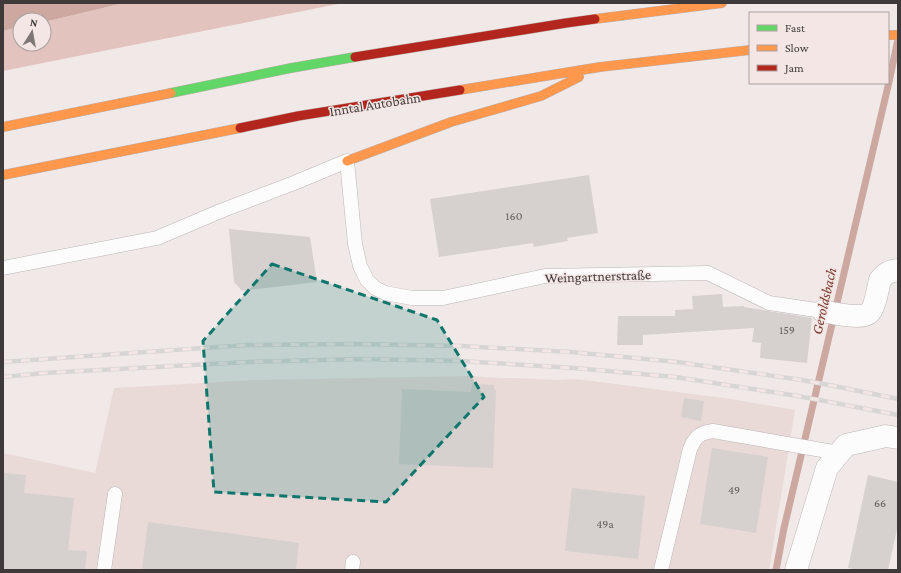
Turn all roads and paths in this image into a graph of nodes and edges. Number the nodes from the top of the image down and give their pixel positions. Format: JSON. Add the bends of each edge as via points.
{"nodes":[{"id":1,"x":722,"y":3,"type":"edge"},
{"id":2,"x":749,"y":50,"type":"edge"},
{"id":3,"x":600,"y":67,"type":"junction"},
{"id":4,"x":3,"y":127,"type":"edge"},
{"id":5,"x":347,"y":161,"type":"junction"},
{"id":6,"x":3,"y":175,"type":"edge"},
{"id":7,"x":3,"y":268,"type":"edge"},
{"id":8,"x":898,"y":270,"type":"edge"},
{"id":9,"x":833,"y":313,"type":"joint"},
{"id":10,"x":898,"y":438,"type":"edge"},
{"id":11,"x":839,"y":453,"type":"junction"},
{"id":12,"x":115,"y":494,"type":"dead end"},
{"id":13,"x":104,"y":570,"type":"edge"},
{"id":14,"x":661,"y":570,"type":"edge"},
{"id":15,"x":796,"y":570,"type":"edge"}],
"edges":[{"from":1,"to":4,"type":"highway","via":[[566,23],[291,68]]},
{"from":2,"to":3,"type":"highway","name":"Inntal Autobahn"},
{"from":3,"to":5,"type":"highway","via":[[540,96],[451,122]]},
{"from":3,"to":6,"type":"highway","name":"Inntal Autobahn","via":[[298,116]]},
{"from":5,"to":7,"type":"lane","via":[[157,238]]},
{"from":5,"to":9,"type":"lane","name":"Weingartnerstraße","via":[[355,244],[360,266],[367,280],[385,293],[412,298],[443,298],[545,276],[708,273],[769,303]]},
{"from":8,"to":9,"type":"street","name":"Weingartnerstraße","via":[[886,273],[880,280],[869,313],[858,316]]},
{"from":10,"to":11,"type":"street","via":[[886,436],[846,445]]},
{"from":11,"to":14,"type":"lane","via":[[712,431],[699,435],[693,440],[690,449]]},
{"from":11,"to":15,"type":"street","via":[[827,468]]},
{"from":12,"to":13,"type":"lane"}]}
